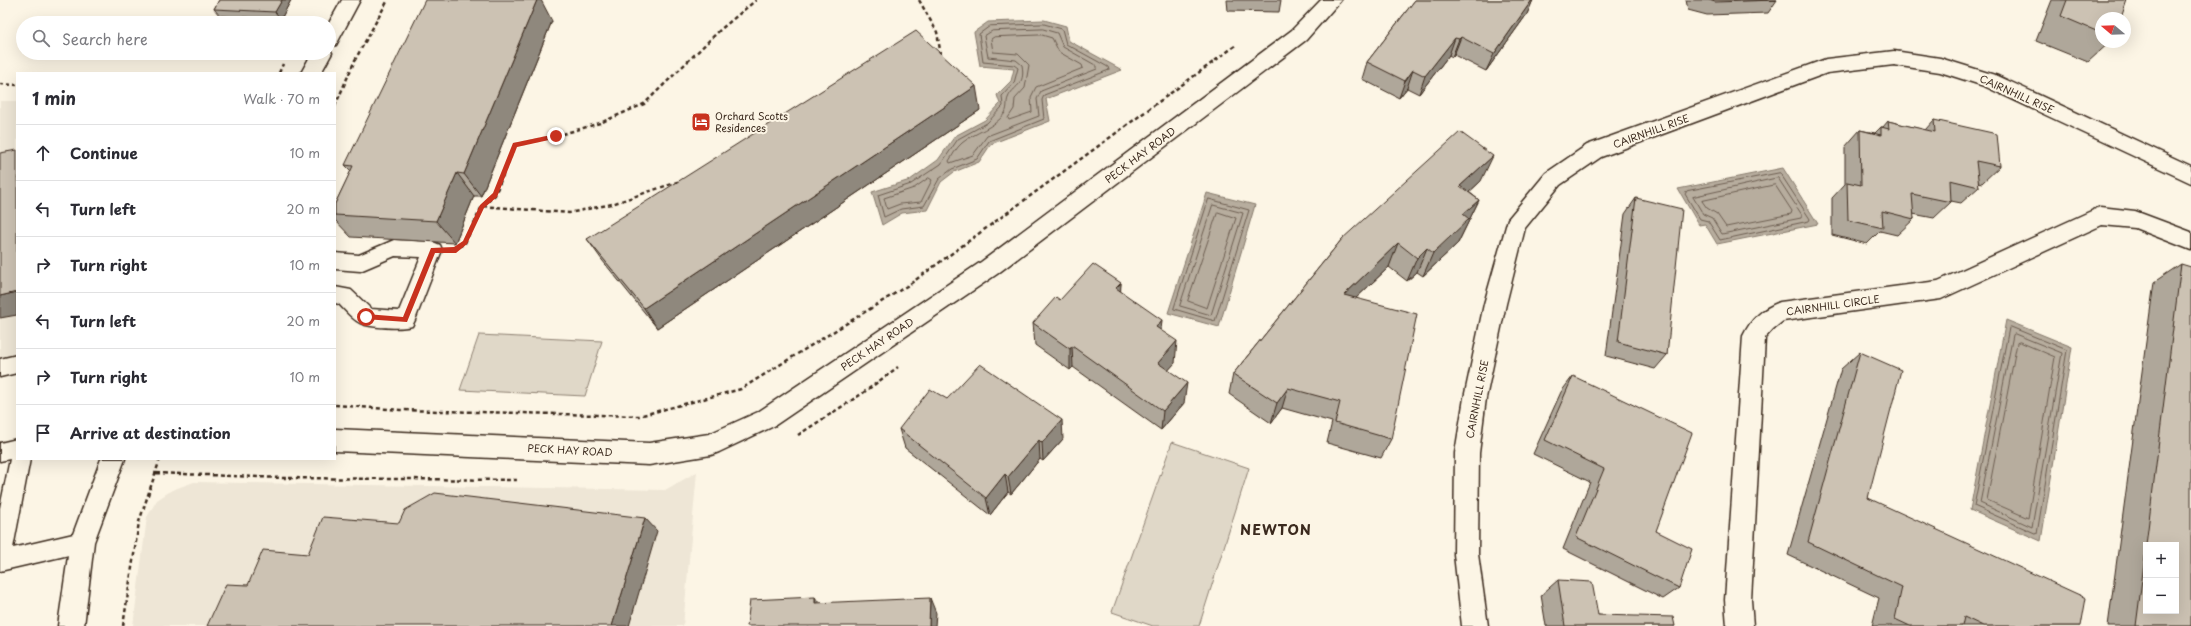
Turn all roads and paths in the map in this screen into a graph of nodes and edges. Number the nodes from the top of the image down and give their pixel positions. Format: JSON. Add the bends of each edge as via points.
{"nodes":[{"id":1,"x":351,"y":0,"type":"edge"},
{"id":2,"x":388,"y":0,"type":"edge"},
{"id":3,"x":756,"y":0,"type":"edge"},
{"id":4,"x":919,"y":0,"type":"edge"},
{"id":5,"x":1332,"y":0,"type":"edge"},
{"id":6,"x":336,"y":27,"type":"edge"},
{"id":7,"x":1238,"y":44,"type":"dead end"},
{"id":8,"x":318,"y":60,"type":"edge"},
{"id":9,"x":284,"y":61,"type":"dead end"},
{"id":10,"x":942,"y":62,"type":"edge"},
{"id":11,"x":279,"y":72,"type":"edge"},
{"id":12,"x":311,"y":72,"type":"edge"},
{"id":13,"x":0,"y":84,"type":"edge"},
{"id":14,"x":16,"y":85,"type":"edge"},
{"id":15,"x":336,"y":104,"type":"edge"},
{"id":16,"x":2191,"y":175,"type":"edge"},
{"id":17,"x":683,"y":180,"type":"edge"},
{"id":18,"x":482,"y":206,"type":"junction"},
{"id":19,"x":2191,"y":241,"type":"edge"},
{"id":20,"x":433,"y":250,"type":"junction"},
{"id":21,"x":336,"y":261,"type":"edge"},
{"id":22,"x":336,"y":295,"type":"edge"},
{"id":23,"x":16,"y":364,"type":"edge"},
{"id":24,"x":901,"y":364,"type":"dead end"},
{"id":25,"x":0,"y":368,"type":"edge"},
{"id":26,"x":336,"y":406,"type":"edge"},
{"id":27,"x":792,"y":437,"type":"dead end"},
{"id":28,"x":336,"y":440,"type":"edge"},
{"id":29,"x":16,"y":448,"type":"edge"},
{"id":30,"x":0,"y":452,"type":"edge"},
{"id":31,"x":20,"y":460,"type":"edge"},
{"id":32,"x":114,"y":460,"type":"edge"},
{"id":33,"x":160,"y":460,"type":"edge"},
{"id":34,"x":156,"y":473,"type":"junction"},
{"id":35,"x":526,"y":480,"type":"dead end"},
{"id":36,"x":82,"y":542,"type":"junction"},
{"id":37,"x":70,"y":626,"type":"edge"},
{"id":38,"x":123,"y":626,"type":"edge"},
{"id":39,"x":1475,"y":626,"type":"edge"},
{"id":40,"x":1740,"y":626,"type":"edge"}],
"edges":[{"from":1,"to":6,"type":"street"},
{"from":2,"to":15,"type":"path"},
{"from":3,"to":18,"type":"path","via":[[720,30],[644,104],[600,123],[515,145],[495,195]]},
{"from":4,"to":10,"type":"path","via":[[937,32]]},
{"from":5,"to":28,"type":"street","name":"PECK HAY ROAD","via":[[1299,35],[989,268],[766,420],[711,444],[649,454]]},
{"from":7,"to":26,"type":"path","via":[[910,284],[741,389],[639,416]]},
{"from":8,"to":12,"type":"street"},
{"from":9,"to":11,"type":"path"},
{"from":13,"to":14,"type":"path"},
{"from":16,"to":39,"type":"street","name":"CAIRNHILL RISE","via":[[1991,81],[1940,65],[1894,58],[1826,66],[1594,151],[1553,179],[1514,225],[1475,398],[1467,453],[1466,554]]},
{"from":17,"to":18,"type":"path","via":[[612,204],[569,213]]},
{"from":18,"to":20,"type":"path","via":[[465,242],[456,250]]},
{"from":19,"to":40,"type":"street","name":"CAIRNHILL CIRCLE","via":[[2135,218],[2100,216],[1941,290],[1780,312],[1769,317],[1754,336],[1738,600]]},
{"from":20,"to":21,"type":"lane","via":[[394,248],[360,263]]},
{"from":20,"to":22,"type":"lane","via":[[405,320],[366,317],[344,296]]},
{"from":23,"to":25,"type":"lane"},
{"from":24,"to":27,"type":"path","via":[[850,402],[805,432]]},
{"from":29,"to":30,"type":"lane"},
{"from":31,"to":36,"type":"lane","via":[[0,561]]},
{"from":32,"to":36,"type":"street"},
{"from":33,"to":34,"type":"path"},
{"from":34,"to":35,"type":"path","via":[[282,478]]},
{"from":34,"to":38,"type":"path","via":[[139,522]]},
{"from":36,"to":37,"type":"street"}]}
